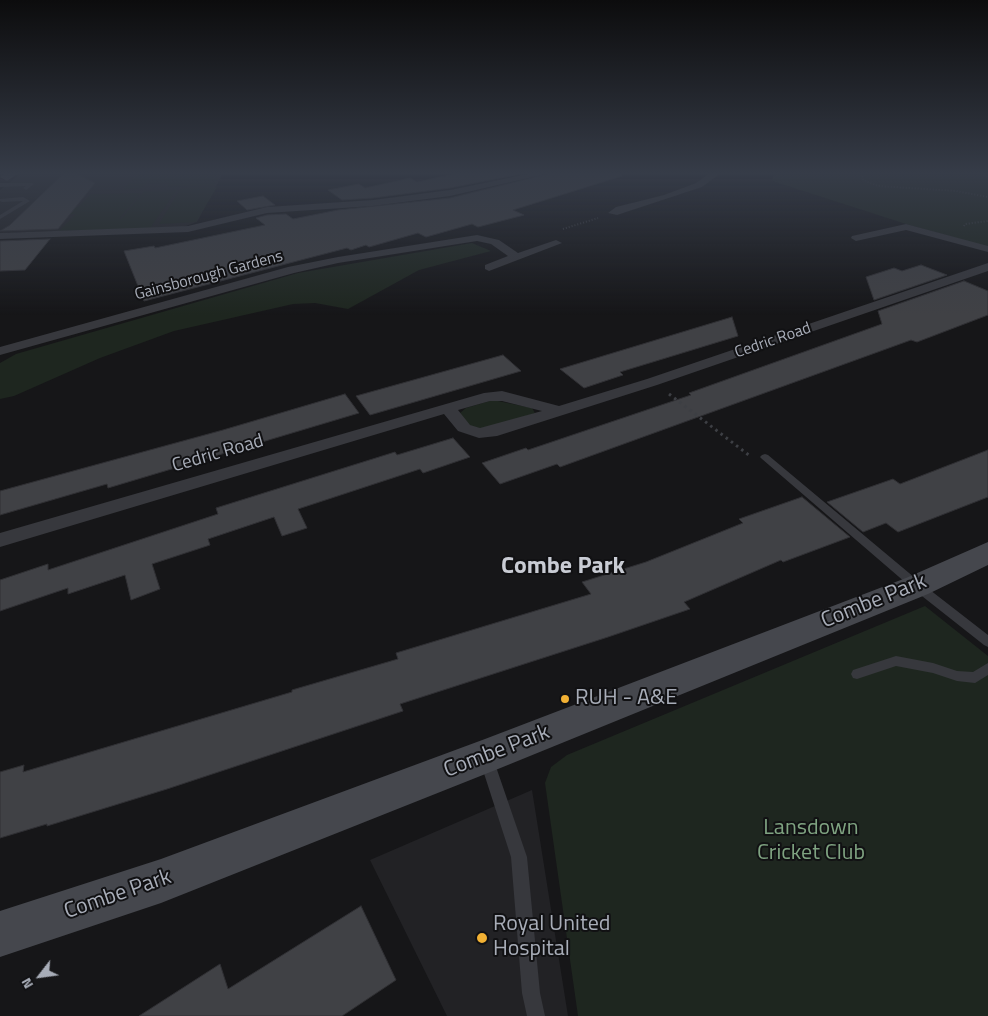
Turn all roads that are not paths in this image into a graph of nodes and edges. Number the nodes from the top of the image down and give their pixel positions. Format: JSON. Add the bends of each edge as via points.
{"nodes":[{"id":1,"x":224,"y":220,"type":"edge"},
{"id":2,"x":0,"y":236,"type":"edge"},
{"id":3,"x":856,"y":238,"type":"dead end"},
{"id":4,"x":556,"y":243,"type":"dead end"},
{"id":5,"x":988,"y":249,"type":"edge"},
{"id":6,"x":515,"y":256,"type":"junction"},
{"id":7,"x":489,"y":267,"type":"dead end"},
{"id":8,"x":988,"y":267,"type":"edge"},
{"id":9,"x":0,"y":351,"type":"edge"},
{"id":10,"x":448,"y":408,"type":"junction"},
{"id":11,"x":557,"y":410,"type":"junction"},
{"id":12,"x":765,"y":457,"type":"road end"},
{"id":13,"x":0,"y":540,"type":"edge"},
{"id":14,"x":988,"y":553,"type":"edge"},
{"id":15,"x":917,"y":586,"type":"junction"},
{"id":16,"x":988,"y":642,"type":"edge"},
{"id":17,"x":988,"y":668,"type":"edge"},
{"id":18,"x":857,"y":674,"type":"dead end"},
{"id":19,"x":486,"y":757,"type":"junction"},
{"id":20,"x":0,"y":934,"type":"edge"},
{"id":21,"x":536,"y":1016,"type":"edge"}],
"edges":[{"from":1,"to":2,"type":"street","via":[[188,229]]},
{"from":3,"to":5,"type":"street","via":[[906,227]]},
{"from":4,"to":6,"type":"street"},
{"from":6,"to":7,"type":"street"},
{"from":6,"to":9,"type":"street","name":"Gainsborough Gardens","via":[[495,242],[477,238],[338,260]]},
{"from":8,"to":11,"type":"street","name":"Cedric Road","via":[[652,382]]},
{"from":10,"to":11,"type":"street","name":"Cedric Road","via":[[489,396],[502,396]]},
{"from":10,"to":11,"type":"street","name":"Cedric Road","via":[[464,428],[478,433],[491,432]]},
{"from":10,"to":13,"type":"street","name":"Cedric Road"},
{"from":12,"to":15,"type":"lane"},
{"from":14,"to":15,"type":"street","name":"Combe Park"},
{"from":15,"to":16,"type":"lane"},
{"from":15,"to":19,"type":"street","name":"Combe Park"},
{"from":17,"to":18,"type":"lane","via":[[975,678],[896,661]]},
{"from":19,"to":20,"type":"street","name":"Combe Park","via":[[161,882]]},
{"from":19,"to":21,"type":"lane","via":[[518,857]]}]}
